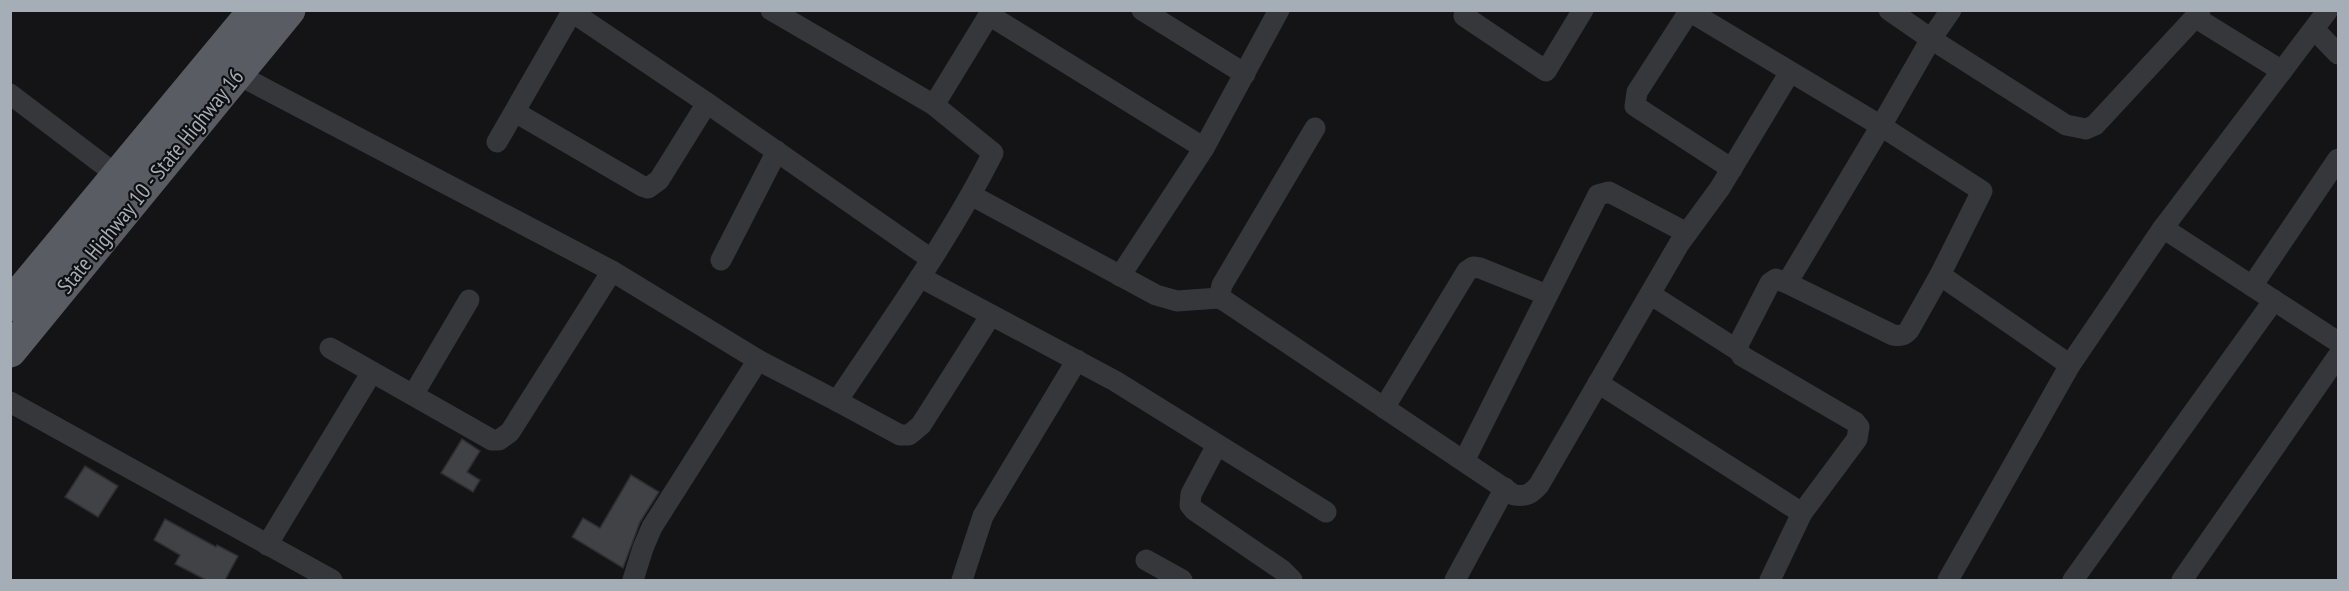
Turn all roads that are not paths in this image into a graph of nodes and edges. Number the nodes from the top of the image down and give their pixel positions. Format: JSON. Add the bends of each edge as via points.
{"nodes":[{"id":1,"x":255,"y":10,"type":"edge"},
{"id":2,"x":289,"y":10,"type":"edge"},
{"id":3,"x":771,"y":10,"type":"edge"},
{"id":4,"x":1142,"y":10,"type":"edge"},
{"id":5,"x":1280,"y":10,"type":"edge"},
{"id":6,"x":1583,"y":10,"type":"edge"},
{"id":7,"x":1889,"y":10,"type":"edge"},
{"id":8,"x":1950,"y":10,"type":"edge"},
{"id":9,"x":2328,"y":10,"type":"edge"},
{"id":10,"x":573,"y":11,"type":"edge"},
{"id":11,"x":1690,"y":11,"type":"edge"},
{"id":12,"x":1462,"y":12,"type":"edge"},
{"id":13,"x":2199,"y":12,"type":"edge"},
{"id":14,"x":990,"y":13,"type":"edge"},
{"id":15,"x":2314,"y":29,"type":"junction"},
{"id":16,"x":1931,"y":39,"type":"junction"},
{"id":17,"x":2338,"y":54,"type":"edge"},
{"id":18,"x":225,"y":68,"type":"junction"},
{"id":19,"x":2282,"y":71,"type":"junction"},
{"id":20,"x":1790,"y":72,"type":"junction"},
{"id":21,"x":1245,"y":74,"type":"junction"},
{"id":22,"x":10,"y":94,"type":"edge"},
{"id":23,"x":707,"y":103,"type":"junction"},
{"id":24,"x":934,"y":105,"type":"junction"},
{"id":25,"x":514,"y":112,"type":"junction"},
{"id":26,"x":1881,"y":126,"type":"junction"},
{"id":27,"x":1315,"y":128,"type":"dead end"},
{"id":28,"x":497,"y":142,"type":"dead end"},
{"id":29,"x":1204,"y":148,"type":"junction"},
{"id":30,"x":777,"y":151,"type":"junction"},
{"id":31,"x":2338,"y":159,"type":"edge"},
{"id":32,"x":1732,"y":169,"type":"junction"},
{"id":33,"x":118,"y":176,"type":"junction"},
{"id":34,"x":2330,"y":189,"type":"edge"},
{"id":35,"x":971,"y":195,"type":"junction"},
{"id":36,"x":2163,"y":228,"type":"junction"},
{"id":37,"x":1687,"y":233,"type":"junction"},
{"id":38,"x":721,"y":260,"type":"dead end"},
{"id":39,"x":926,"y":268,"type":"junction"},
{"id":40,"x":612,"y":271,"type":"junction"},
{"id":41,"x":1940,"y":275,"type":"junction"},
{"id":42,"x":1120,"y":276,"type":"junction"},
{"id":43,"x":1787,"y":284,"type":"junction"},
{"id":44,"x":2252,"y":286,"type":"junction"},
{"id":45,"x":1650,"y":294,"type":"junction"},
{"id":46,"x":1547,"y":295,"type":"junction"},
{"id":47,"x":1219,"y":298,"type":"junction"},
{"id":48,"x":469,"y":300,"type":"dead end"},
{"id":49,"x":2274,"y":300,"type":"junction"},
{"id":50,"x":10,"y":305,"type":"edge"},
{"id":51,"x":991,"y":315,"type":"junction"},
{"id":52,"x":2338,"y":342,"type":"edge"},
{"id":53,"x":330,"y":348,"type":"dead end"},
{"id":54,"x":10,"y":351,"type":"edge"},
{"id":55,"x":1739,"y":351,"type":"junction"},
{"id":56,"x":2338,"y":356,"type":"edge"},
{"id":57,"x":758,"y":360,"type":"junction"},
{"id":58,"x":1077,"y":360,"type":"junction"},
{"id":59,"x":2070,"y":365,"type":"junction"},
{"id":60,"x":372,"y":372,"type":"junction"},
{"id":61,"x":1598,"y":383,"type":"junction"},
{"id":62,"x":413,"y":395,"type":"junction"},
{"id":63,"x":837,"y":401,"type":"junction"},
{"id":64,"x":10,"y":402,"type":"edge"},
{"id":65,"x":1384,"y":408,"type":"junction"},
{"id":66,"x":1217,"y":445,"type":"junction"},
{"id":67,"x":1464,"y":461,"type":"junction"},
{"id":68,"x":1505,"y":488,"type":"junction"},
{"id":69,"x":1326,"y":512,"type":"dead end"},
{"id":70,"x":1802,"y":513,"type":"junction"},
{"id":71,"x":267,"y":545,"type":"junction"},
{"id":72,"x":1146,"y":560,"type":"dead end"},
{"id":73,"x":332,"y":580,"type":"edge"},
{"id":74,"x":633,"y":580,"type":"edge"},
{"id":75,"x":962,"y":580,"type":"edge"},
{"id":76,"x":1182,"y":580,"type":"edge"},
{"id":77,"x":1292,"y":580,"type":"edge"},
{"id":78,"x":1455,"y":580,"type":"edge"},
{"id":79,"x":1770,"y":580,"type":"edge"},
{"id":80,"x":1948,"y":580,"type":"edge"},
{"id":81,"x":2073,"y":580,"type":"edge"},
{"id":82,"x":2182,"y":580,"type":"edge"}],
"edges":[{"from":1,"to":18,"type":"highway","name":"State Highway 10 - State Highway 16"},
{"from":2,"to":18,"type":"highway","name":"State Highway 10 - State Highway 16"},
{"from":3,"to":24,"type":"street"},
{"from":4,"to":21,"type":"street"},
{"from":5,"to":21,"type":"street"},
{"from":6,"to":12,"type":"street","via":[[1546,71]]},
{"from":7,"to":16,"type":"street"},
{"from":8,"to":16,"type":"street"},
{"from":9,"to":15,"type":"street"},
{"from":10,"to":23,"type":"street"},
{"from":10,"to":25,"type":"street"},
{"from":11,"to":20,"type":"street"},
{"from":11,"to":32,"type":"street","via":[[1637,92],[1635,106]]},
{"from":13,"to":16,"type":"street","via":[[2095,125],[2086,129],[2066,125]]},
{"from":13,"to":19,"type":"street","via":[[2201,21]]},
{"from":14,"to":24,"type":"street"},
{"from":14,"to":29,"type":"street"},
{"from":15,"to":17,"type":"street"},
{"from":15,"to":19,"type":"street"},
{"from":16,"to":26,"type":"street"},
{"from":18,"to":33,"type":"highway","name":"State Highway 10 - State Highway 16"},
{"from":18,"to":40,"type":"street"},
{"from":18,"to":54,"type":"highway","name":"State Highway 10 - State Highway 16"},
{"from":19,"to":36,"type":"street"},
{"from":20,"to":26,"type":"street"},
{"from":20,"to":32,"type":"street"},
{"from":21,"to":29,"type":"street"},
{"from":22,"to":33,"type":"street"},
{"from":23,"to":25,"type":"street","via":[[658,180],[648,188]]},
{"from":23,"to":30,"type":"street"},
{"from":24,"to":35,"type":"street","via":[[993,153]]},
{"from":25,"to":28,"type":"street"},
{"from":26,"to":41,"type":"street","via":[[1982,191]]},
{"from":26,"to":43,"type":"street"},
{"from":27,"to":47,"type":"street","via":[[1222,285]]},
{"from":29,"to":42,"type":"street"},
{"from":30,"to":38,"type":"street"},
{"from":30,"to":39,"type":"street"},
{"from":31,"to":34,"type":"street"},
{"from":32,"to":37,"type":"street"},
{"from":33,"to":50,"type":"highway","name":"State Highway 10 - State Highway 16"},
{"from":34,"to":44,"type":"street"},
{"from":35,"to":39,"type":"street"},
{"from":35,"to":42,"type":"street"},
{"from":36,"to":44,"type":"street"},
{"from":36,"to":59,"type":"street"},
{"from":37,"to":45,"type":"street"},
{"from":37,"to":46,"type":"street","via":[[1603,192],[1594,200]]},
{"from":39,"to":51,"type":"street"},
{"from":39,"to":63,"type":"street"},
{"from":40,"to":57,"type":"street"},
{"from":40,"to":62,"type":"street","via":[[504,438],[492,440]]},
{"from":41,"to":43,"type":"street","via":[[1909,330],[1899,336]]},
{"from":41,"to":59,"type":"street"},
{"from":42,"to":47,"type":"street","via":[[1166,299]]},
{"from":43,"to":55,"type":"street","via":[[1776,279],[1770,283],[1738,345]]},
{"from":44,"to":49,"type":"street"},
{"from":45,"to":55,"type":"street"},
{"from":45,"to":61,"type":"street"},
{"from":46,"to":65,"type":"street","via":[[1480,268],[1467,271]]},
{"from":46,"to":67,"type":"street"},
{"from":47,"to":65,"type":"street"},
{"from":48,"to":62,"type":"street"},
{"from":49,"to":52,"type":"street"},
{"from":49,"to":81,"type":"street"},
{"from":51,"to":58,"type":"street"},
{"from":51,"to":63,"type":"street","via":[[921,425],[909,435],[900,435]]},
{"from":53,"to":60,"type":"street"},
{"from":55,"to":70,"type":"street","via":[[1859,427],[1857,439]]},
{"from":56,"to":82,"type":"street"},
{"from":57,"to":63,"type":"street"},
{"from":57,"to":74,"type":"street","via":[[652,527]]},
{"from":58,"to":66,"type":"street"},
{"from":58,"to":75,"type":"street","via":[[983,516]]},
{"from":59,"to":80,"type":"street"},
{"from":60,"to":62,"type":"street"},
{"from":60,"to":71,"type":"street"},
{"from":61,"to":68,"type":"street","via":[[1533,492],[1523,497]]},
{"from":61,"to":70,"type":"street"},
{"from":64,"to":71,"type":"street"},
{"from":65,"to":67,"type":"street"},
{"from":66,"to":69,"type":"street"},
{"from":66,"to":77,"type":"street","via":[[1191,494],[1190,505]]},
{"from":67,"to":68,"type":"street"},
{"from":68,"to":78,"type":"street"},
{"from":70,"to":79,"type":"street"},
{"from":71,"to":73,"type":"street"},
{"from":72,"to":76,"type":"street"}]}
